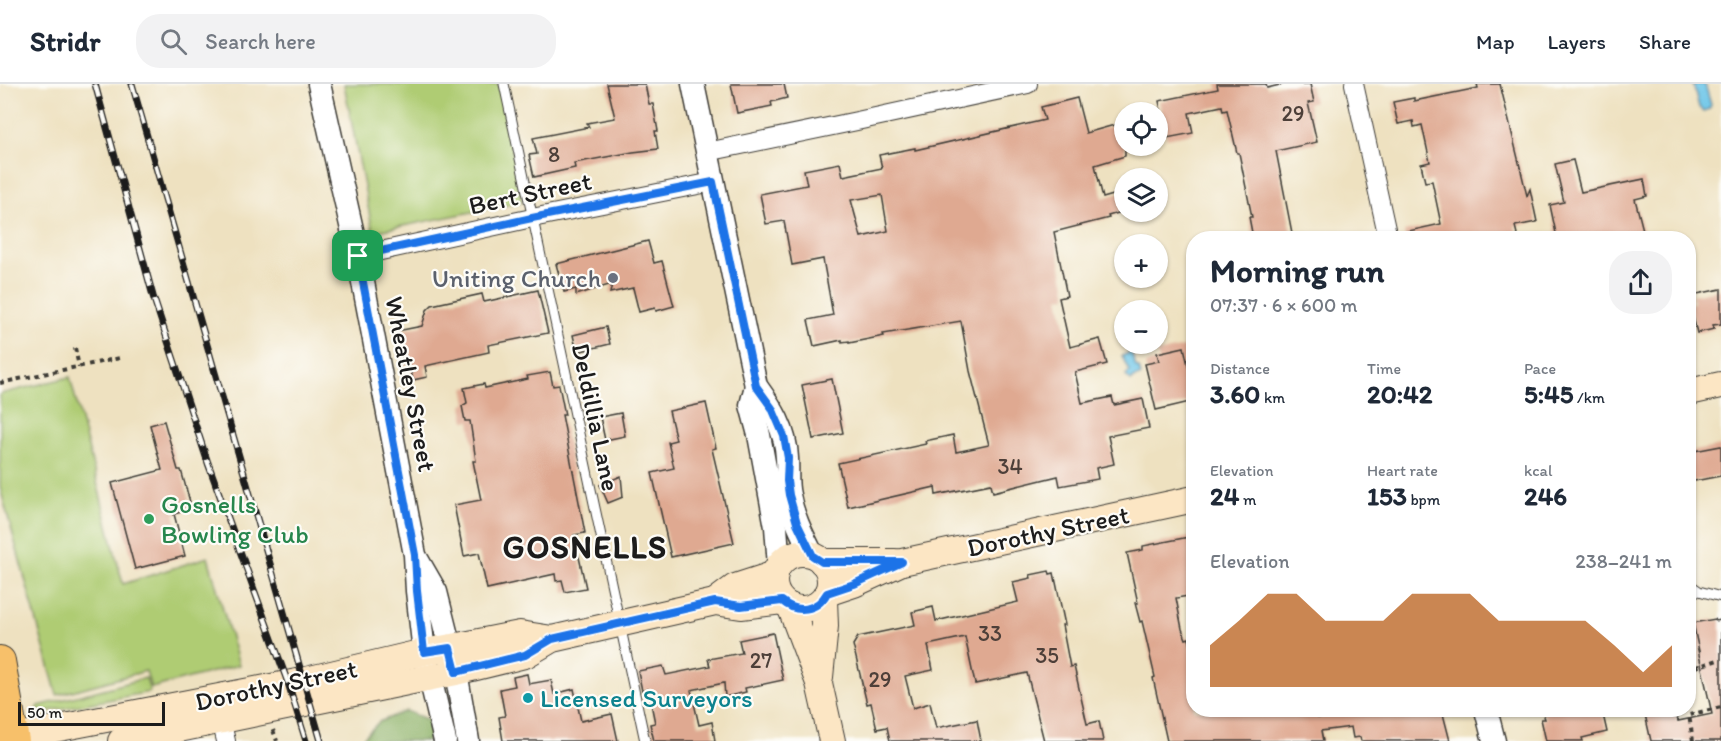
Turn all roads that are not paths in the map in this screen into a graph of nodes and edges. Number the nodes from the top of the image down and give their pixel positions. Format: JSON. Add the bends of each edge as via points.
{"nodes":[{"id":1,"x":319,"y":84,"type":"edge"},
{"id":2,"x":504,"y":84,"type":"edge"},
{"id":3,"x":693,"y":84,"type":"edge"},
{"id":4,"x":1028,"y":84,"type":"edge"},
{"id":5,"x":1354,"y":84,"type":"edge"},
{"id":6,"x":707,"y":152,"type":"junction"},
{"id":7,"x":713,"y":182,"type":"junction"},
{"id":8,"x":532,"y":218,"type":"junction"},
{"id":9,"x":1386,"y":231,"type":"edge"},
{"id":10,"x":358,"y":256,"type":"junction"},
{"id":11,"x":1721,"y":385,"type":"edge"},
{"id":12,"x":756,"y":386,"type":"junction"},
{"id":13,"x":1696,"y":390,"type":"edge"},
{"id":14,"x":1186,"y":501,"type":"edge"},
{"id":15,"x":415,"y":555,"type":"junction"},
{"id":16,"x":818,"y":559,"type":"junction"},
{"id":17,"x":902,"y":562,"type":"junction"},
{"id":18,"x":777,"y":570,"type":"junction"},
{"id":19,"x":1696,"y":589,"type":"edge"},
{"id":20,"x":826,"y":596,"type":"junction"},
{"id":21,"x":1721,"y":597,"type":"edge"},
{"id":22,"x":715,"y":602,"type":"junction"},
{"id":23,"x":786,"y":604,"type":"junction"},
{"id":24,"x":619,"y":624,"type":"junction"},
{"id":25,"x":424,"y":652,"type":"junction"},
{"id":26,"x":453,"y":660,"type":"junction"},
{"id":27,"x":0,"y":661,"type":"edge"},
{"id":28,"x":430,"y":677,"type":"junction"},
{"id":29,"x":819,"y":684,"type":"junction"},
{"id":30,"x":1488,"y":717,"type":"edge"},
{"id":31,"x":221,"y":719,"type":"edge"},
{"id":32,"x":9,"y":739,"type":"edge"},
{"id":33,"x":121,"y":741,"type":"edge"},
{"id":34,"x":445,"y":741,"type":"edge"},
{"id":35,"x":468,"y":741,"type":"edge"},
{"id":36,"x":645,"y":741,"type":"edge"},
{"id":37,"x":832,"y":741,"type":"edge"},
{"id":38,"x":1494,"y":741,"type":"edge"}],
"edges":[{"from":1,"to":10,"type":"street","name":"Wheatley Street"},
{"from":2,"to":8,"type":"lane","name":"Deldillia Lane"},
{"from":3,"to":6,"type":"street"},
{"from":4,"to":6,"type":"street"},
{"from":5,"to":9,"type":"street"},
{"from":6,"to":7,"type":"street"},
{"from":7,"to":8,"type":"street","name":"Bert Street"},
{"from":7,"to":12,"type":"street"},
{"from":8,"to":10,"type":"street","name":"Bert Street"},
{"from":8,"to":24,"type":"lane","name":"Deldillia Lane"},
{"from":10,"to":15,"type":"street","name":"Wheatley Street"},
{"from":11,"to":13,"type":"main road"},
{"from":12,"to":16,"type":"street","via":[[772,408],[784,436],[789,495],[797,523]]},
{"from":12,"to":18,"type":"street","via":[[751,405],[776,527]]},
{"from":14,"to":17,"type":"main road","name":"Dorothy Street"},
{"from":15,"to":25,"type":"street","name":"Wheatley Street"},
{"from":15,"to":26,"type":"street","name":"Wheatley Street","via":[[436,592]]},
{"from":16,"to":17,"type":"main road","name":"Dorothy Street"},
{"from":16,"to":18,"type":"main road","via":[[798,553]]},
{"from":16,"to":20,"type":"main road","via":[[830,576]]},
{"from":17,"to":20,"type":"main road","name":"Dorothy Street"},
{"from":18,"to":22,"type":"main road","name":"Dorothy Street","via":[[735,587]]},
{"from":18,"to":23,"type":"main road","via":[[774,584]]},
{"from":19,"to":21,"type":"lane"},
{"from":20,"to":23,"type":"main road","via":[[809,609]]},
{"from":20,"to":29,"type":"main road"},
{"from":22,"to":23,"type":"main road","name":"Dorothy Street","via":[[741,606]]},
{"from":22,"to":24,"type":"main road","name":"Dorothy Street"},
{"from":23,"to":29,"type":"main road"},
{"from":24,"to":26,"type":"main road","name":"Dorothy Street","via":[[552,639],[520,634]]},
{"from":24,"to":36,"type":"lane","name":"Deldillia Lane"},
{"from":25,"to":26,"type":"main road","name":"Dorothy Street"},
{"from":25,"to":28,"type":"street","name":"Wheatley Street"},
{"from":25,"to":31,"type":"main road","name":"Dorothy Street","via":[[302,681]]},
{"from":26,"to":28,"type":"main road","name":"Dorothy Street"},
{"from":26,"to":35,"type":"street","name":"Wheatley Street"},
{"from":27,"to":32,"type":"highway"},
{"from":28,"to":31,"type":"main road","name":"Dorothy Street"},
{"from":28,"to":34,"type":"street","name":"Wheatley Street"},
{"from":29,"to":37,"type":"main road"},
{"from":30,"to":38,"type":"street"},
{"from":31,"to":32,"type":"main road","name":"Dorothy Street"},
{"from":31,"to":33,"type":"main road","name":"Dorothy Street"}]}
